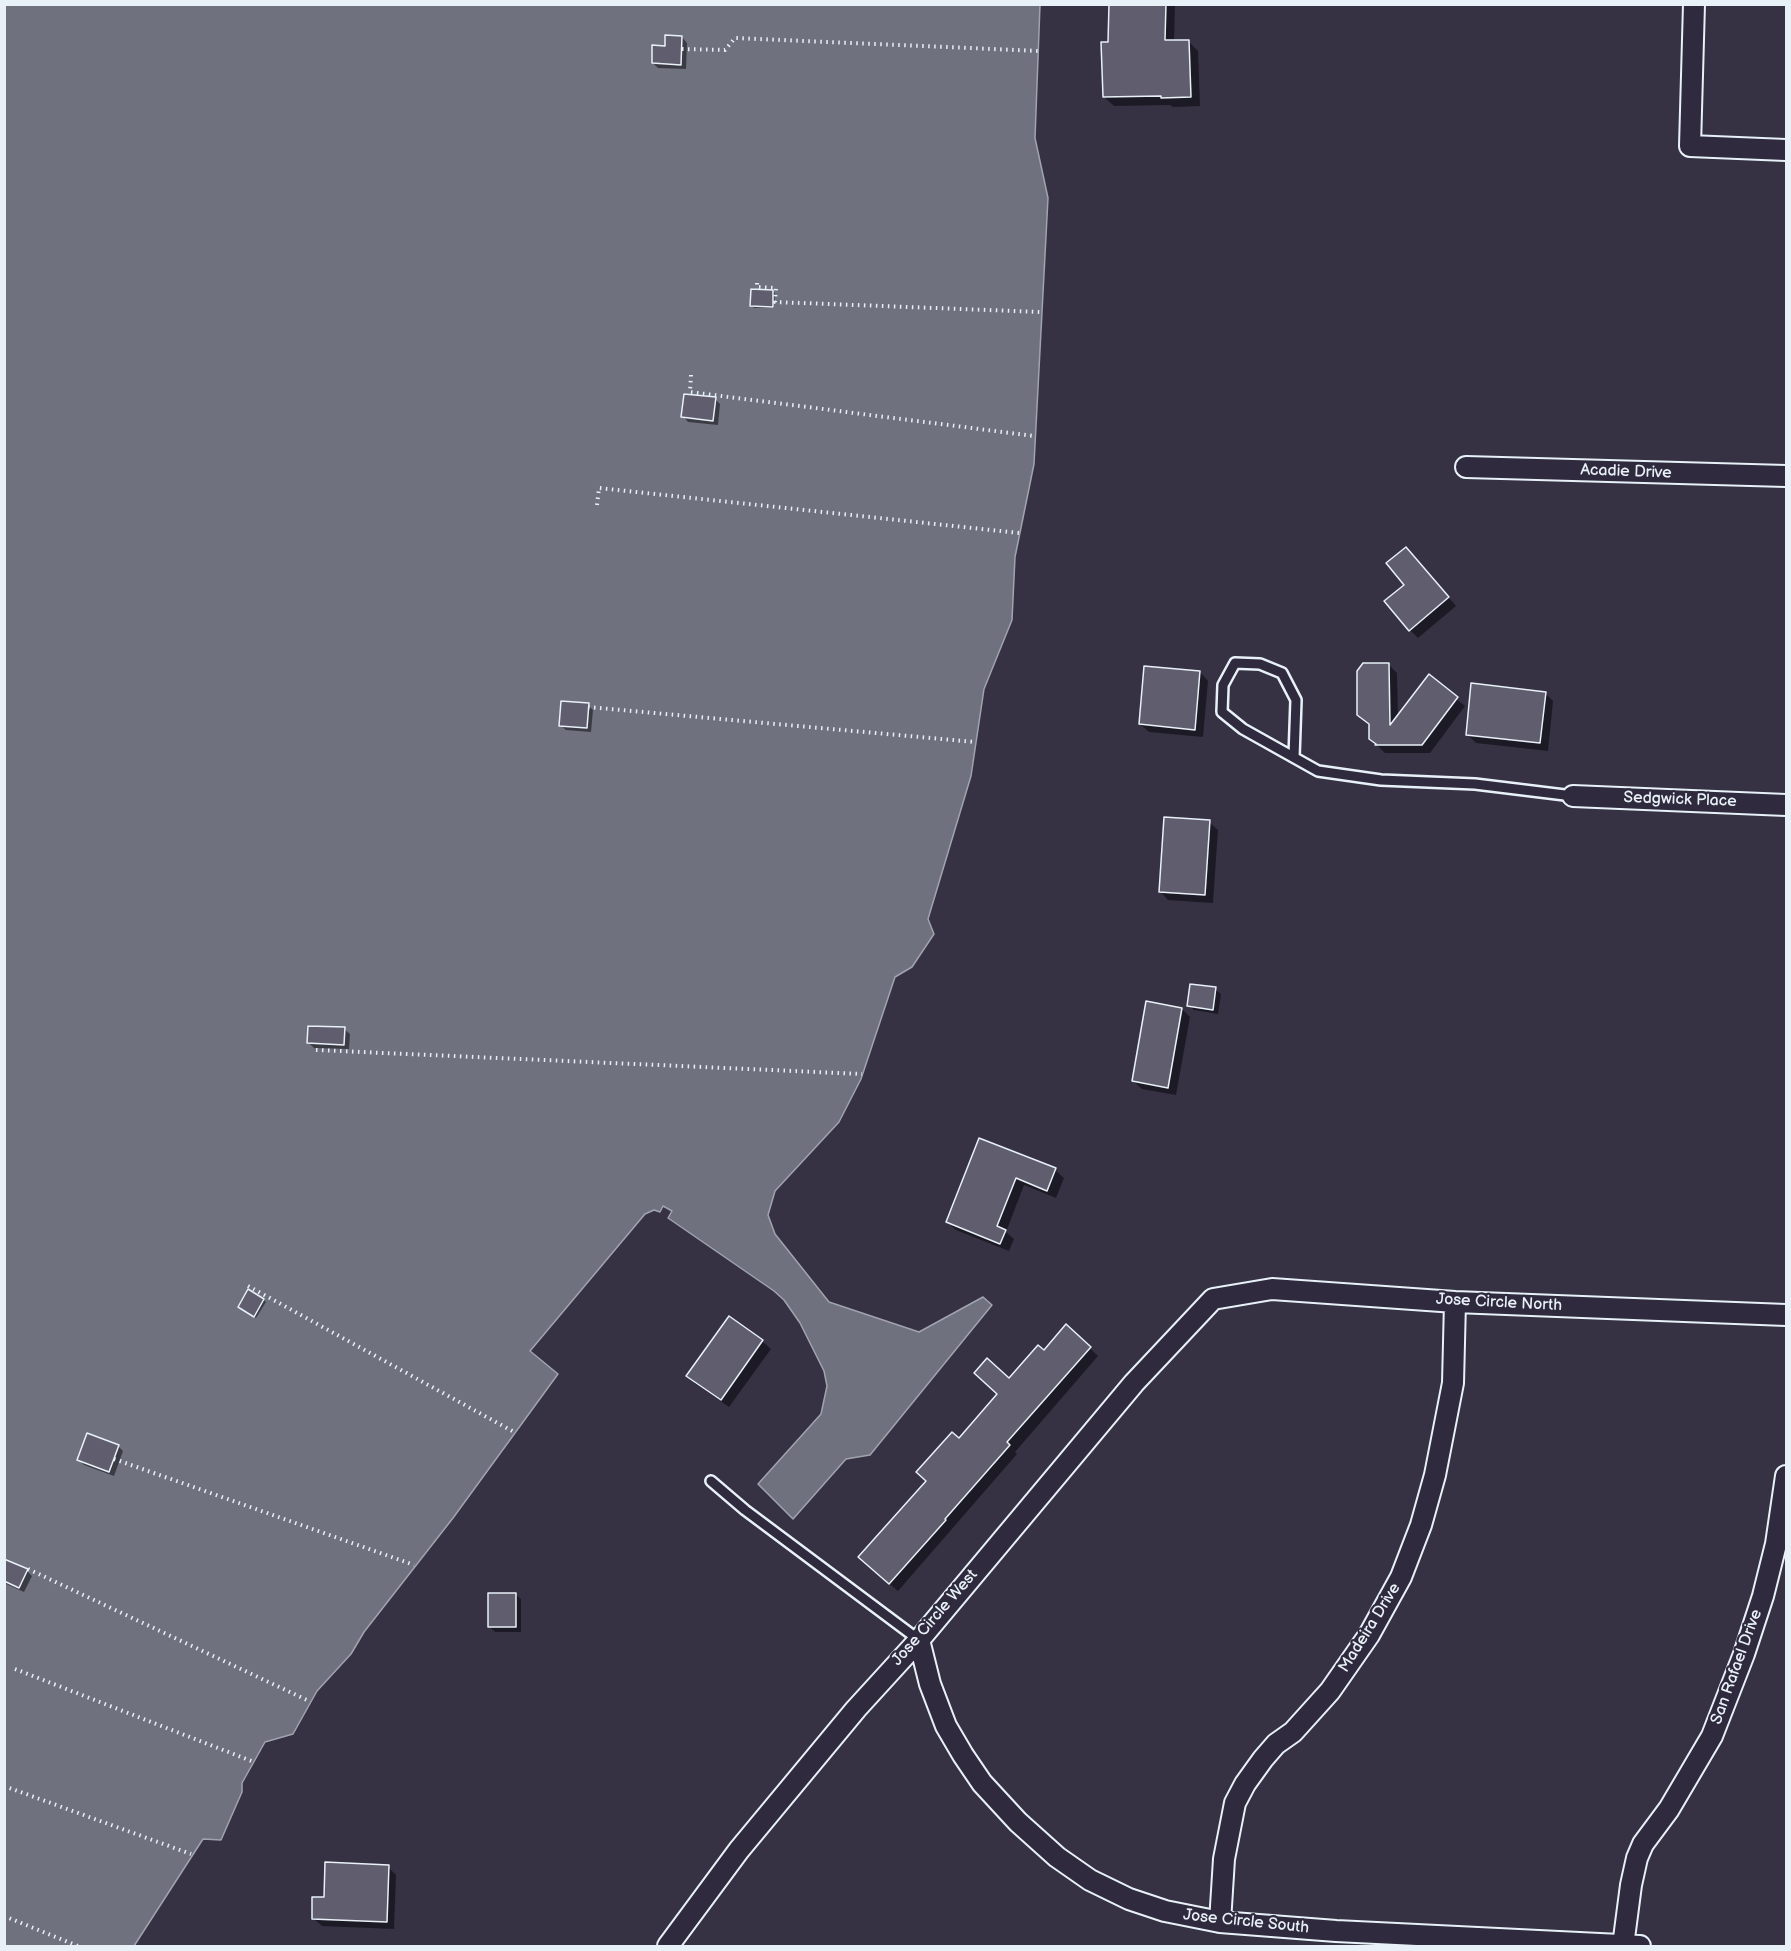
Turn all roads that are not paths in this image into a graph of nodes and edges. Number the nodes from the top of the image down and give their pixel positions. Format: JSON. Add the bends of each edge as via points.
{"nodes":[{"id":1,"x":1694,"y":4,"type":"edge"},
{"id":2,"x":1786,"y":150,"type":"edge"},
{"id":3,"x":1466,"y":467,"type":"dead end"},
{"id":4,"x":1786,"y":476,"type":"edge"},
{"id":5,"x":1294,"y":757,"type":"junction"},
{"id":6,"x":1573,"y":796,"type":"joint"},
{"id":7,"x":1786,"y":805,"type":"edge"},
{"id":8,"x":1213,"y":1299,"type":"joint"},
{"id":9,"x":1455,"y":1302,"type":"junction"},
{"id":10,"x":1786,"y":1315,"type":"edge"},
{"id":11,"x":1786,"y":1476,"type":"edge"},
{"id":12,"x":711,"y":1481,"type":"dead end"},
{"id":13,"x":919,"y":1640,"type":"junction"},
{"id":14,"x":1220,"y":1922,"type":"junction"},
{"id":15,"x":1623,"y":1946,"type":"edge"},
{"id":16,"x":668,"y":1947,"type":"edge"},
{"id":17,"x":1640,"y":1947,"type":"edge"}],
"edges":[{"from":1,"to":2,"type":"street","via":[[1690,146]]},
{"from":3,"to":4,"type":"street","name":"Acadie Drive"},
{"from":5,"to":5,"type":"lane","via":[[1243,729],[1222,712],[1223,685],[1235,663],[1260,663],[1282,673],[1296,700]]},
{"from":5,"to":6,"type":"lane","via":[[1318,771],[1381,780],[1475,784]]},
{"from":6,"to":7,"type":"street","name":"Sedgwick Place"},
{"from":8,"to":9,"type":"street","name":"Jose Circle North","via":[[1272,1290]]},
{"from":8,"to":13,"type":"street","name":"Jose Circle West","via":[[1134,1383]]},
{"from":9,"to":10,"type":"street","name":"Jose Circle North"},
{"from":9,"to":14,"type":"street","name":"Madeira Drive","via":[[1453,1383],[1435,1475],[1401,1577],[1330,1691],[1263,1759],[1235,1803],[1224,1859]]},
{"from":11,"to":15,"type":"street","name":"San Rafael Drive","via":[[1776,1544],[1744,1654],[1712,1736],[1637,1858]]},
{"from":12,"to":13,"type":"lane"},
{"from":13,"to":14,"type":"street","name":"Jose Circle South","via":[[946,1726],[982,1783],[1018,1822],[1057,1857],[1102,1886],[1166,1911]]},
{"from":13,"to":16,"type":"street","name":"Jose Circle West","via":[[739,1850]]},
{"from":14,"to":15,"type":"street","name":"Jose Circle South"},
{"from":15,"to":17,"type":"street","name":"Jose Circle South"}]}
